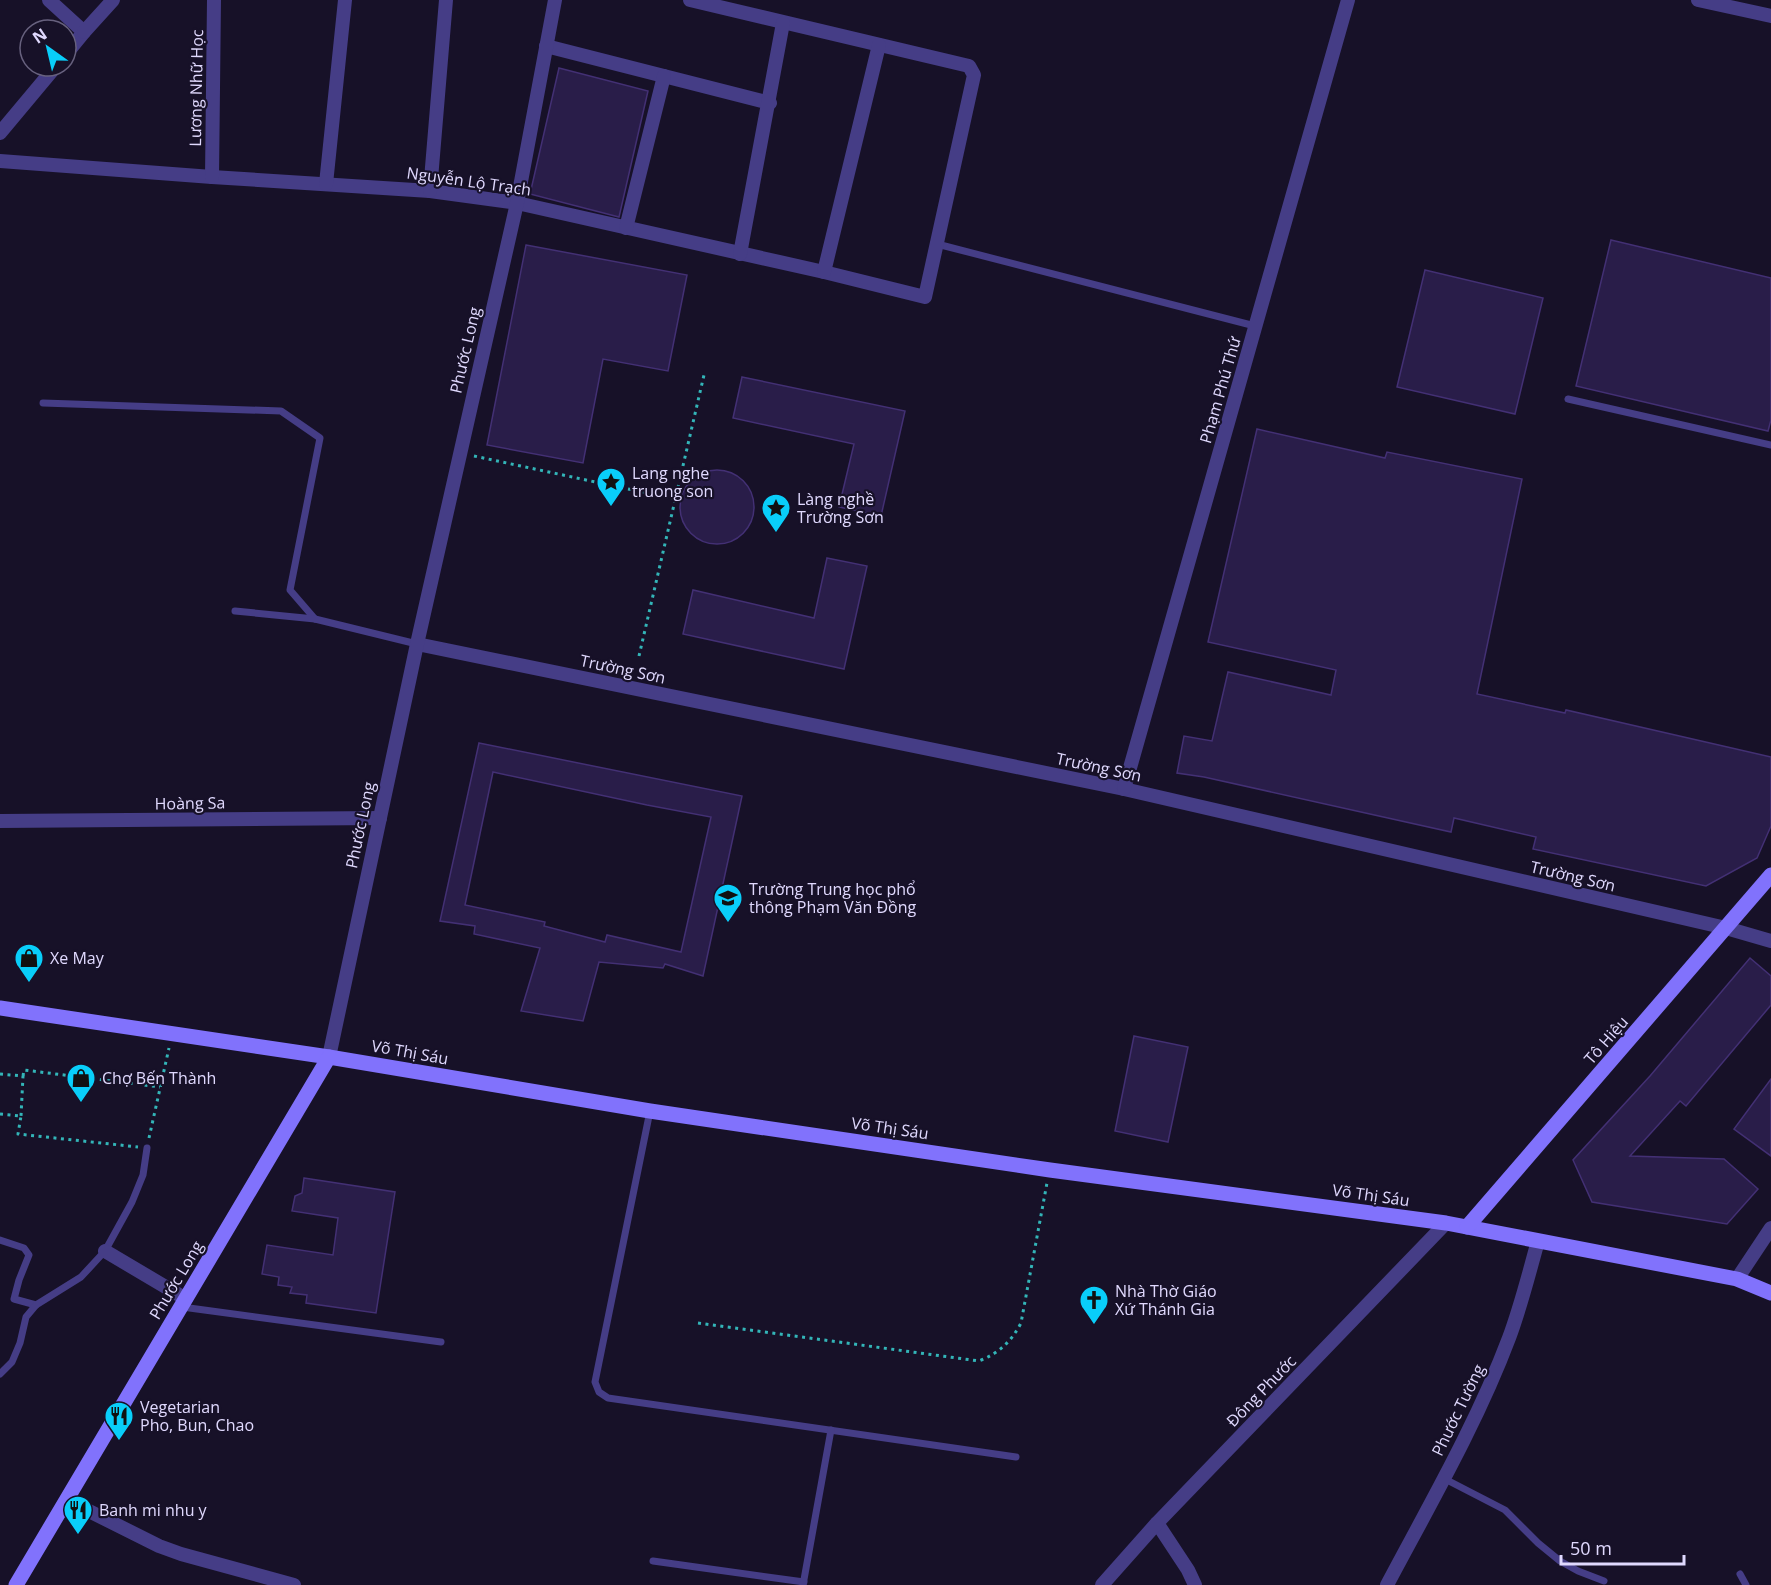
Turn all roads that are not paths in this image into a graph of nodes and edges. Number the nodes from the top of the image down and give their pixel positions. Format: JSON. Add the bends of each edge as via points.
{"nodes":[{"id":1,"x":49,"y":0,"type":"edge"},
{"id":2,"x":113,"y":0,"type":"edge"},
{"id":3,"x":214,"y":0,"type":"edge"},
{"id":4,"x":345,"y":0,"type":"edge"},
{"id":5,"x":446,"y":0,"type":"edge"},
{"id":6,"x":555,"y":0,"type":"edge"},
{"id":7,"x":690,"y":0,"type":"edge"},
{"id":8,"x":1348,"y":0,"type":"edge"},
{"id":9,"x":1698,"y":0,"type":"edge"},
{"id":10,"x":1771,"y":16,"type":"edge"},
{"id":11,"x":783,"y":23,"type":"junction"},
{"id":12,"x":84,"y":32,"type":"junction"},
{"id":13,"x":78,"y":39,"type":"edge"},
{"id":14,"x":879,"y":45,"type":"junction"},
{"id":15,"x":546,"y":46,"type":"junction"},
{"id":16,"x":664,"y":76,"type":"junction"},
{"id":17,"x":46,"y":78,"type":"edge"},
{"id":18,"x":770,"y":103,"type":"junction"},
{"id":19,"x":0,"y":133,"type":"edge"},
{"id":20,"x":0,"y":161,"type":"edge"},
{"id":21,"x":212,"y":177,"type":"junction"},
{"id":22,"x":326,"y":184,"type":"junction"},
{"id":23,"x":430,"y":190,"type":"junction"},
{"id":24,"x":517,"y":202,"type":"junction"},
{"id":25,"x":626,"y":228,"type":"junction"},
{"id":26,"x":937,"y":244,"type":"junction"},
{"id":27,"x":740,"y":254,"type":"junction"},
{"id":28,"x":824,"y":272,"type":"junction"},
{"id":29,"x":1255,"y":326,"type":"junction"},
{"id":30,"x":1568,"y":399,"type":"dead end"},
{"id":31,"x":43,"y":403,"type":"dead end"},
{"id":32,"x":1771,"y":445,"type":"edge"},
{"id":33,"x":235,"y":611,"type":"dead end"},
{"id":34,"x":315,"y":619,"type":"junction"},
{"id":35,"x":417,"y":644,"type":"junction"},
{"id":36,"x":1124,"y":789,"type":"junction"},
{"id":37,"x":380,"y":818,"type":"junction"},
{"id":38,"x":0,"y":821,"type":"edge"},
{"id":39,"x":1771,"y":875,"type":"edge"},
{"id":40,"x":1726,"y":928,"type":"junction"},
{"id":41,"x":1771,"y":941,"type":"edge"},
{"id":42,"x":0,"y":1008,"type":"edge"},
{"id":43,"x":329,"y":1057,"type":"junction"},
{"id":44,"x":650,"y":1111,"type":"junction"},
{"id":45,"x":147,"y":1148,"type":"road end"},
{"id":46,"x":1446,"y":1223,"type":"junction"},
{"id":47,"x":1467,"y":1227,"type":"junction"},
{"id":48,"x":1771,"y":1228,"type":"edge"},
{"id":49,"x":0,"y":1240,"type":"edge"},
{"id":50,"x":1538,"y":1241,"type":"junction"},
{"id":51,"x":105,"y":1251,"type":"junction"},
{"id":52,"x":1737,"y":1279,"type":"junction"},
{"id":53,"x":1771,"y":1293,"type":"edge"},
{"id":54,"x":184,"y":1303,"type":"junction"},
{"id":55,"x":36,"y":1305,"type":"junction"},
{"id":56,"x":441,"y":1342,"type":"dead end"},
{"id":57,"x":0,"y":1374,"type":"edge"},
{"id":58,"x":831,"y":1430,"type":"junction"},
{"id":59,"x":1016,"y":1457,"type":"dead end"},
{"id":60,"x":1443,"y":1478,"type":"junction"},
{"id":61,"x":67,"y":1500,"type":"junction"},
{"id":62,"x":1157,"y":1523,"type":"junction"},
{"id":63,"x":653,"y":1561,"type":"dead end"},
{"id":64,"x":1740,"y":1574,"type":"dead end"},
{"id":65,"x":1604,"y":1581,"type":"dead end"},
{"id":66,"x":804,"y":1583,"type":"edge"},
{"id":67,"x":16,"y":1585,"type":"edge"},
{"id":68,"x":294,"y":1585,"type":"edge"},
{"id":69,"x":1102,"y":1585,"type":"edge"},
{"id":70,"x":1195,"y":1585,"type":"edge"},
{"id":71,"x":1387,"y":1585,"type":"edge"},
{"id":72,"x":1746,"y":1585,"type":"edge"}],
"edges":[{"from":1,"to":12,"type":"street"},
{"from":2,"to":12,"type":"street"},
{"from":3,"to":21,"type":"street","name":"Lương Nhữ Học"},
{"from":4,"to":22,"type":"street"},
{"from":5,"to":23,"type":"street"},
{"from":6,"to":15,"type":"street","name":"Phước Long"},
{"from":7,"to":11,"type":"street"},
{"from":8,"to":29,"type":"street","name":"Phạm Phú Thứ"},
{"from":9,"to":10,"type":"street"},
{"from":11,"to":14,"type":"street"},
{"from":11,"to":18,"type":"street"},
{"from":12,"to":13,"type":"street"},
{"from":14,"to":26,"type":"street","via":[[973,70]]},
{"from":14,"to":28,"type":"street"},
{"from":15,"to":16,"type":"street"},
{"from":15,"to":24,"type":"street","name":"Phước Long"},
{"from":16,"to":18,"type":"street"},
{"from":16,"to":25,"type":"street"},
{"from":17,"to":19,"type":"street"},
{"from":18,"to":27,"type":"street"},
{"from":20,"to":21,"type":"street","name":"Nguyễn Lộ Trạch"},
{"from":21,"to":22,"type":"street","name":"Nguyễn Lộ Trạch"},
{"from":22,"to":23,"type":"street","name":"Nguyễn Lộ Trạch"},
{"from":23,"to":24,"type":"street","name":"Nguyễn Lộ Trạch"},
{"from":24,"to":25,"type":"street","name":"Nguyễn Lộ Trạch"},
{"from":24,"to":35,"type":"street","name":"Phước Long"},
{"from":25,"to":27,"type":"street","name":"Nguyễn Lộ Trạch"},
{"from":26,"to":28,"type":"street","name":"Nguyễn Lộ Trạch","via":[[925,297]]},
{"from":26,"to":29,"type":"lane"},
{"from":27,"to":28,"type":"street","name":"Nguyễn Lộ Trạch"},
{"from":29,"to":36,"type":"street","name":"Phạm Phú Thứ"},
{"from":30,"to":32,"type":"lane"},
{"from":31,"to":34,"type":"lane","via":[[281,411],[320,438],[290,590]]},
{"from":33,"to":34,"type":"lane"},
{"from":34,"to":35,"type":"lane"},
{"from":35,"to":36,"type":"street","name":"Trường Sơn"},
{"from":35,"to":37,"type":"street","name":"Phước Long"},
{"from":36,"to":40,"type":"street","name":"Trường Sơn"},
{"from":37,"to":38,"type":"street","name":"Hoàng Sa"},
{"from":37,"to":43,"type":"street","name":"Phước Long"},
{"from":39,"to":40,"type":"main road","name":"Tô Hiệu"},
{"from":40,"to":41,"type":"street","name":"Trường Sơn"},
{"from":40,"to":47,"type":"main road","name":"Tô Hiệu"},
{"from":42,"to":43,"type":"main road","name":"Võ Thị Sáu"},
{"from":43,"to":44,"type":"main road","name":"Võ Thị Sáu"},
{"from":43,"to":54,"type":"main road","name":"Phước Long"},
{"from":44,"to":46,"type":"main road","name":"Võ Thị Sáu"},
{"from":44,"to":58,"type":"lane","via":[[596,1388],[608,1398]]},
{"from":45,"to":51,"type":"lane","via":[[143,1175],[132,1202]]},
{"from":46,"to":47,"type":"main road","name":"Võ Thị Sáu"},
{"from":46,"to":62,"type":"street","name":"Đông Phước"},
{"from":47,"to":50,"type":"main road","name":"Võ Thị Sáu"},
{"from":48,"to":52,"type":"street"},
{"from":49,"to":55,"type":"lane","via":[[24,1248],[29,1255],[14,1299]]},
{"from":50,"to":52,"type":"main road","name":"Võ Thị Sáu"},
{"from":50,"to":60,"type":"street","name":"Phước Tường","via":[[1510,1337]]},
{"from":51,"to":54,"type":"street"},
{"from":51,"to":55,"type":"lane","via":[[81,1277]]},
{"from":52,"to":53,"type":"main road","name":"Võ Thị Sáu"},
{"from":54,"to":56,"type":"lane"},
{"from":54,"to":61,"type":"main road","name":"Phước Long"},
{"from":55,"to":57,"type":"lane","via":[[26,1317],[12,1362]]},
{"from":58,"to":59,"type":"lane"},
{"from":58,"to":66,"type":"lane"},
{"from":60,"to":65,"type":"lane","via":[[1505,1510],[1560,1561]]},
{"from":60,"to":71,"type":"street","name":"Phước Tường"},
{"from":61,"to":67,"type":"main road","name":"Phước Long"},
{"from":61,"to":68,"type":"street","via":[[159,1546]]},
{"from":62,"to":69,"type":"street","name":"Đông Phước"},
{"from":62,"to":70,"type":"street"},
{"from":63,"to":66,"type":"lane"},
{"from":64,"to":72,"type":"lane"}]}
